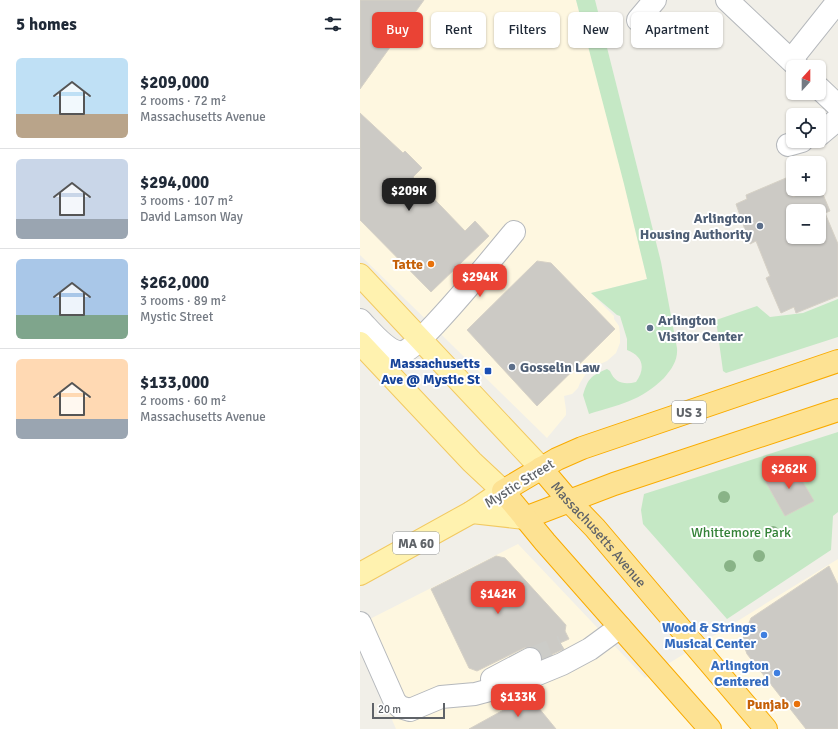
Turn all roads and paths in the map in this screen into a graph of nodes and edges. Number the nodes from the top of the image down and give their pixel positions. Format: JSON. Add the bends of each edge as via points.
{"nodes":[{"id":1,"x":655,"y":0,"type":"edge"},
{"id":2,"x":727,"y":0,"type":"edge"},
{"id":3,"x":838,"y":1,"type":"edge"},
{"id":4,"x":645,"y":12,"type":"edge"},
{"id":5,"x":791,"y":60,"type":"edge"},
{"id":6,"x":798,"y":60,"type":"edge"},
{"id":7,"x":826,"y":95,"type":"edge"},
{"id":8,"x":838,"y":106,"type":"edge"},
{"id":9,"x":838,"y":118,"type":"edge"},
{"id":10,"x":826,"y":129,"type":"edge"},
{"id":11,"x":514,"y":232,"type":"dead end"},
{"id":12,"x":360,"y":276,"type":"edge"},
{"id":13,"x":360,"y":320,"type":"edge"},
{"id":14,"x":420,"y":339,"type":"junction"},
{"id":15,"x":360,"y":343,"type":"edge"},
{"id":16,"x":838,"y":361,"type":"edge"},
{"id":17,"x":838,"y":410,"type":"edge"},
{"id":18,"x":541,"y":468,"type":"junction"},
{"id":19,"x":503,"y":491,"type":"junction"},
{"id":20,"x":569,"y":500,"type":"junction"},
{"id":21,"x":472,"y":512,"type":"junction"},
{"id":22,"x":525,"y":518,"type":"junction"},
{"id":23,"x":360,"y":574,"type":"edge"},
{"id":24,"x":360,"y":623,"type":"edge"},
{"id":25,"x":612,"y":633,"type":"junction"},
{"id":26,"x":562,"y":646,"type":"tunnel mouth"},
{"id":27,"x":530,"y":659,"type":"tunnel mouth"},
{"id":28,"x":455,"y":696,"type":"junction"},
{"id":29,"x":710,"y":729,"type":"edge"},
{"id":30,"x":766,"y":729,"type":"edge"}],
"edges":[{"from":1,"to":4,"type":"street"},
{"from":2,"to":5,"type":"street"},
{"from":3,"to":6,"type":"street"},
{"from":7,"to":8,"type":"street"},
{"from":9,"to":10,"type":"street"},
{"from":11,"to":14,"type":"street"},
{"from":12,"to":14,"type":"main road","name":"Massachusetts Avenue"},
{"from":13,"to":14,"type":"street","via":[[394,351],[403,352]]},
{"from":14,"to":18,"type":"main road","name":"Massachusetts Avenue"},
{"from":15,"to":19,"type":"main road","via":[[472,462]]},
{"from":16,"to":18,"type":"highway","name":"Mystic Street","number":"US 3","via":[[582,448]]},
{"from":17,"to":20,"type":"highway","name":"Mystic Street"},
{"from":18,"to":19,"type":"highway","name":"Mystic Street","number":"US 3"},
{"from":18,"to":20,"type":"highway","name":"Massachusetts Avenue"},
{"from":19,"to":21,"type":"main road","name":"Mystic Street","number":"MA 60"},
{"from":19,"to":22,"type":"highway"},
{"from":20,"to":22,"type":"highway","name":"Mystic Street"},
{"from":20,"to":30,"type":"highway","name":"Massachusetts Avenue"},
{"from":21,"to":22,"type":"main road","name":"Mystic Street"},
{"from":21,"to":23,"type":"main road","number":"MA 60"},
{"from":22,"to":25,"type":"highway"},
{"from":24,"to":28,"type":"street","via":[[391,695],[400,706],[410,710],[441,697]]},
{"from":25,"to":26,"type":"street","via":[[575,646]]},
{"from":25,"to":28,"type":"street","via":[[590,649],[562,664],[516,683],[475,694]]},
{"from":25,"to":29,"type":"highway"},
{"from":27,"to":28,"type":"street","via":[[474,689]]}]}
